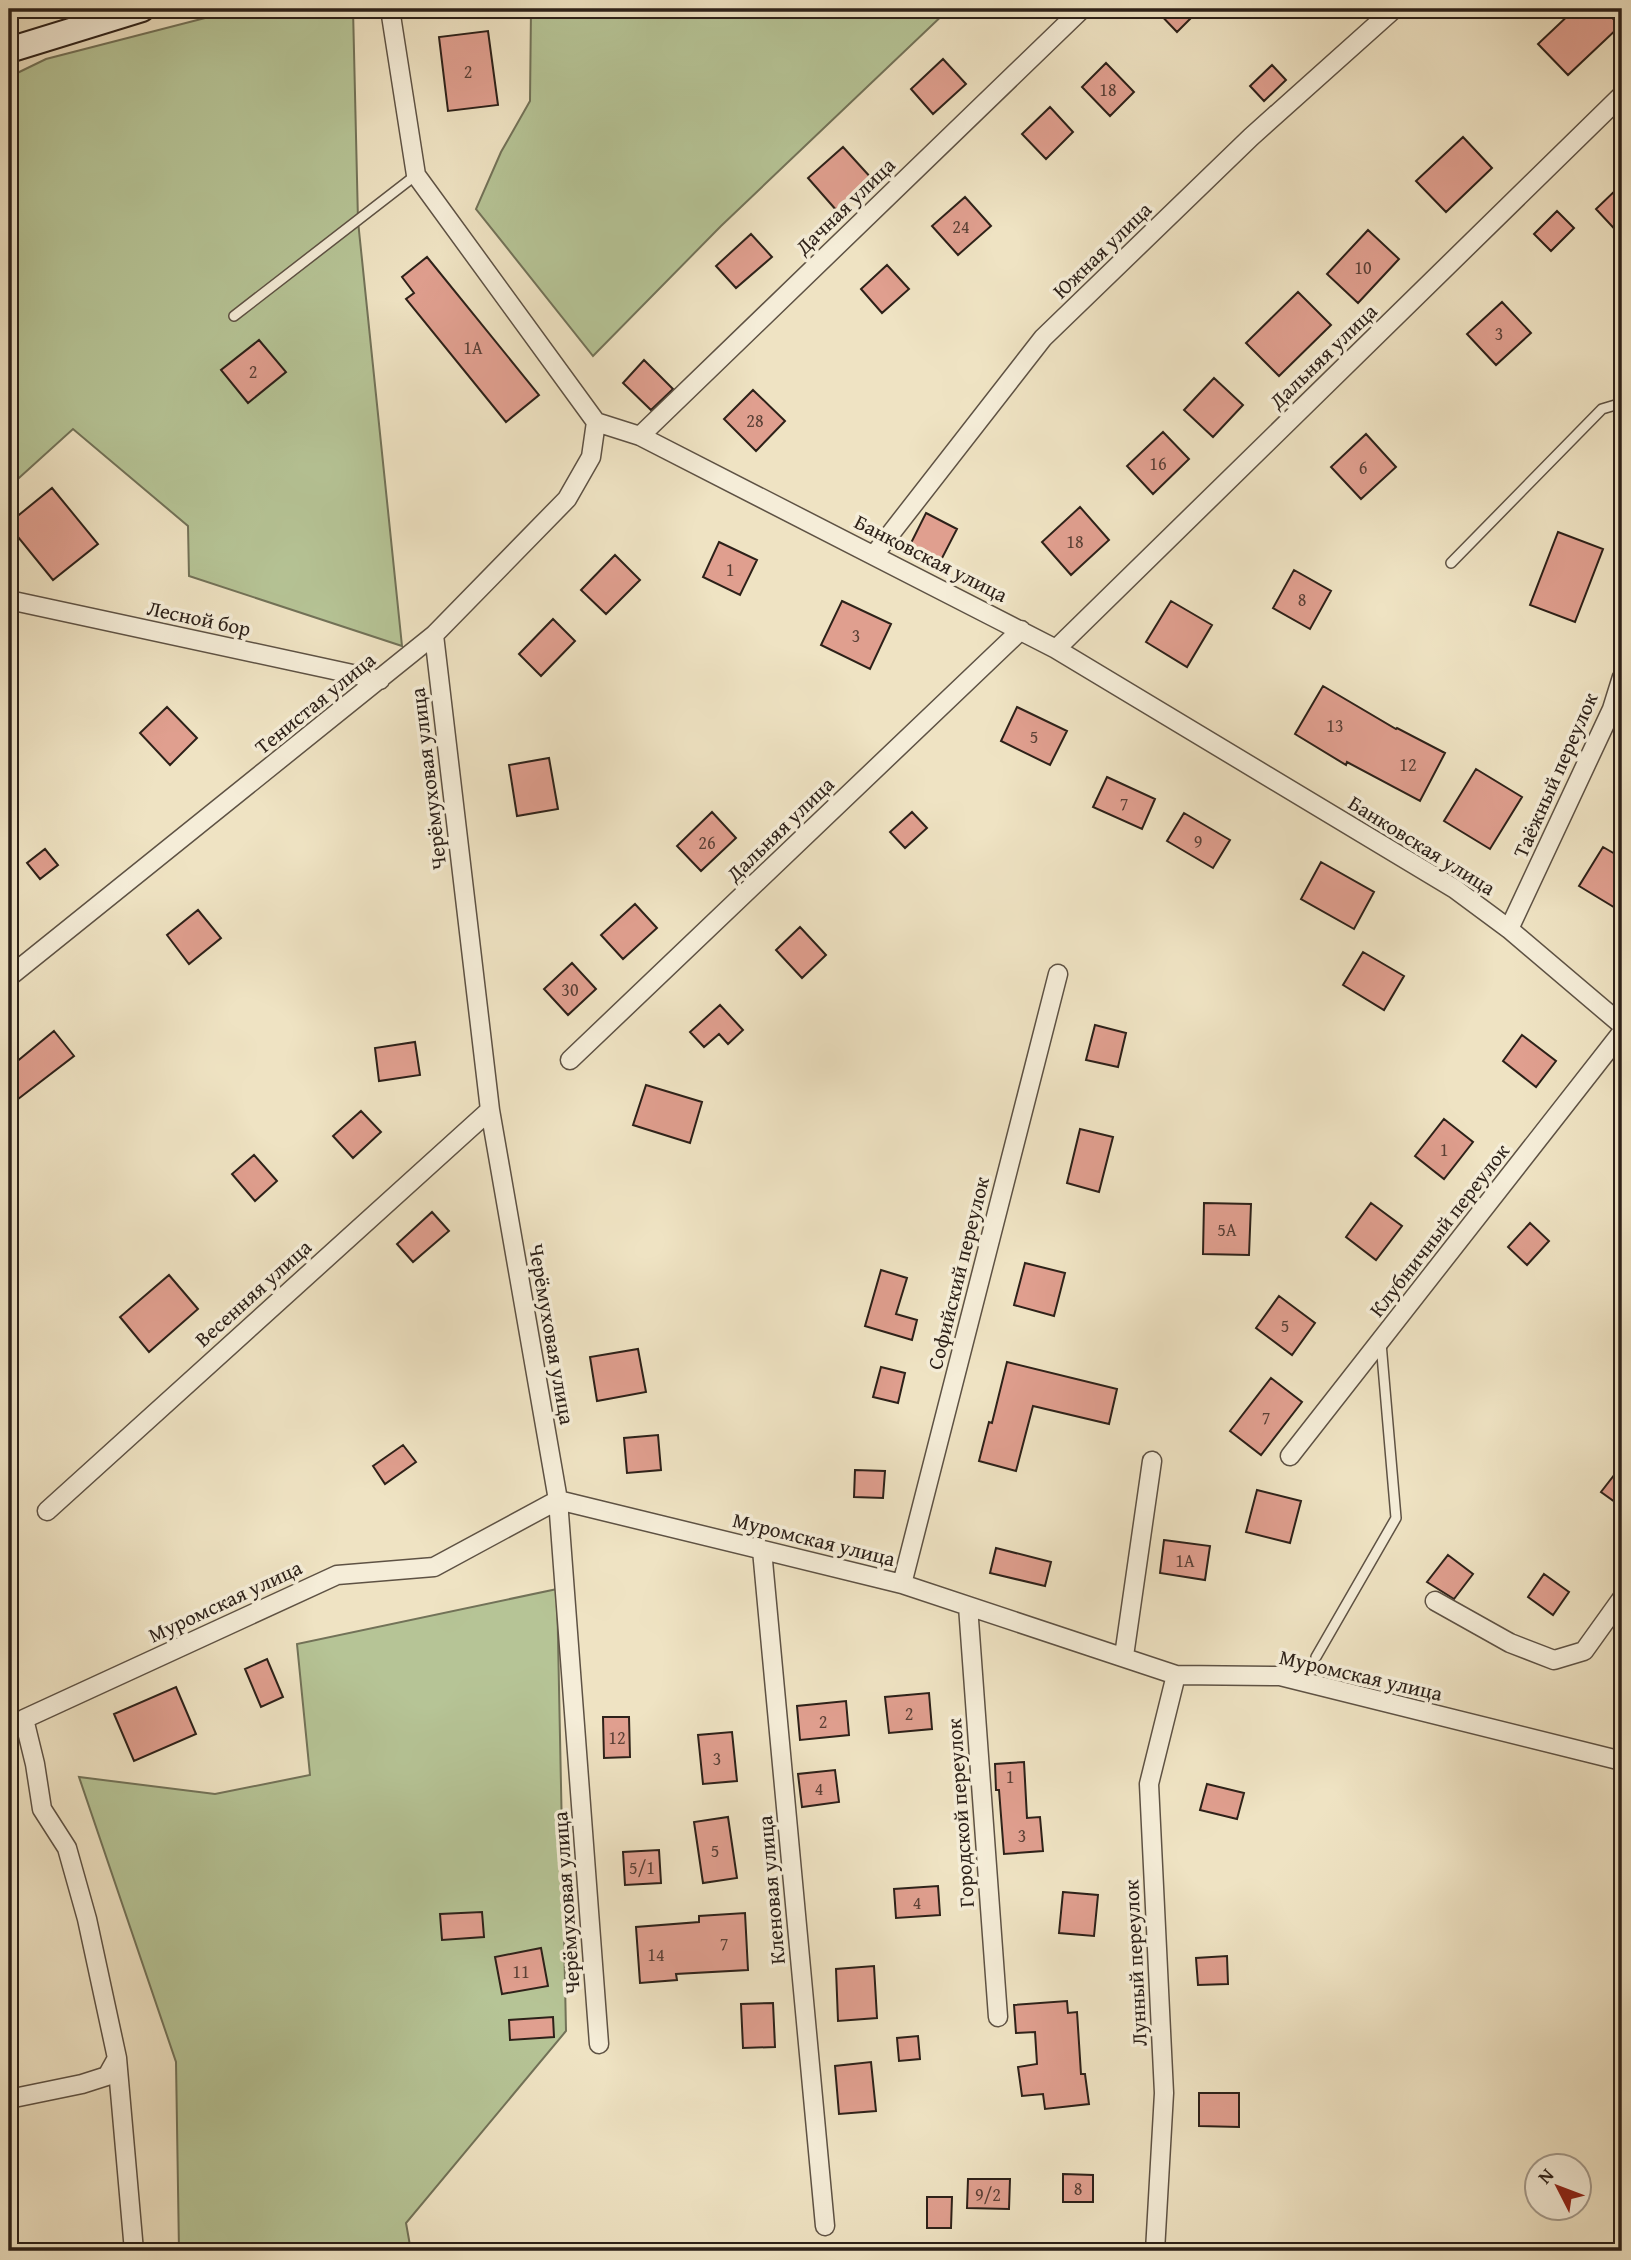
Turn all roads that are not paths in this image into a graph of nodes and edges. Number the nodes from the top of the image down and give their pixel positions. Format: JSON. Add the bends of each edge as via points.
{"nodes":[{"id":1,"x":142,"y":9,"type":"edge"},
{"id":2,"x":390,"y":9,"type":"edge"},
{"id":3,"x":1082,"y":9,"type":"edge"},
{"id":4,"x":1394,"y":9,"type":"edge"},
{"id":5,"x":9,"y":50,"type":"edge"},
{"id":6,"x":1622,"y":95,"type":"edge"},
{"id":7,"x":416,"y":175,"type":"junction"},
{"id":8,"x":233,"y":316,"type":"dead end"},
{"id":9,"x":1622,"y":403,"type":"edge"},
{"id":10,"x":596,"y":422,"type":"junction"},
{"id":11,"x":640,"y":436,"type":"junction"},
{"id":12,"x":874,"y":555,"type":"junction"},
{"id":13,"x":1451,"y":563,"type":"dead end"},
{"id":14,"x":9,"y":600,"type":"edge"},
{"id":15,"x":1021,"y":630,"type":"junction"},
{"id":16,"x":434,"y":635,"type":"junction"},
{"id":17,"x":1056,"y":649,"type":"junction"},
{"id":18,"x":1622,"y":677,"type":"edge"},
{"id":19,"x":380,"y":680,"type":"junction"},
{"id":20,"x":1617,"y":711,"type":"edge"},
{"id":21,"x":1509,"y":929,"type":"junction"},
{"id":22,"x":1058,"y":974,"type":"dead end"},
{"id":23,"x":9,"y":976,"type":"edge"},
{"id":24,"x":1622,"y":1025,"type":"edge"},
{"id":25,"x":1622,"y":1032,"type":"edge"},
{"id":26,"x":570,"y":1060,"type":"dead end"},
{"id":27,"x":490,"y":1110,"type":"junction"},
{"id":28,"x":1381,"y":1342,"type":"junction"},
{"id":29,"x":1290,"y":1456,"type":"dead end"},
{"id":30,"x":1152,"y":1461,"type":"dead end"},
{"id":31,"x":558,"y":1500,"type":"junction"},
{"id":32,"x":47,"y":1511,"type":"dead end"},
{"id":33,"x":762,"y":1550,"type":"junction"},
{"id":34,"x":902,"y":1584,"type":"junction"},
{"id":35,"x":1622,"y":1598,"type":"edge"},
{"id":36,"x":1435,"y":1601,"type":"dead end"},
{"id":37,"x":968,"y":1606,"type":"junction"},
{"id":38,"x":1124,"y":1657,"type":"junction"},
{"id":39,"x":1316,"y":1657,"type":"dead end"},
{"id":40,"x":1176,"y":1675,"type":"junction"},
{"id":41,"x":16,"y":1716,"type":"edge"},
{"id":42,"x":1622,"y":1761,"type":"edge"},
{"id":43,"x":998,"y":2017,"type":"dead end"},
{"id":44,"x":599,"y":2044,"type":"dead end"},
{"id":45,"x":117,"y":2058,"type":"junction"},
{"id":46,"x":9,"y":2099,"type":"edge"},
{"id":47,"x":825,"y":2226,"type":"dead end"},
{"id":48,"x":134,"y":2251,"type":"edge"},
{"id":49,"x":1155,"y":2251,"type":"edge"}],
"edges":[{"from":1,"to":5,"type":"street"},
{"from":2,"to":7,"type":"street"},
{"from":3,"to":11,"type":"street","name":"Дачная улица"},
{"from":4,"to":12,"type":"street","name":"Южная улица","via":[[1251,137],[1043,338]]},
{"from":6,"to":17,"type":"street","name":"Дальняя улица"},
{"from":7,"to":8,"type":"lane"},
{"from":7,"to":10,"type":"street"},
{"from":9,"to":13,"type":"lane","via":[[1602,409]]},
{"from":10,"to":11,"type":"street","name":"Банковская улица"},
{"from":10,"to":16,"type":"street","name":"Тенистая улица","via":[[591,457],[567,499]]},
{"from":11,"to":12,"type":"street","name":"Банковская улица"},
{"from":12,"to":15,"type":"street","name":"Банковская улица"},
{"from":14,"to":19,"type":"street","name":"Лесной бор"},
{"from":15,"to":17,"type":"street","name":"Банковская улица"},
{"from":15,"to":26,"type":"street","name":"Дальняя улица"},
{"from":16,"to":19,"type":"street","name":"Тенистая улица"},
{"from":16,"to":27,"type":"street","name":"Черёмуховая улица"},
{"from":17,"to":21,"type":"street","name":"Банковская улица","via":[[1455,889]]},
{"from":18,"to":20,"type":"street","name":"Таёжный переулок"},
{"from":19,"to":23,"type":"street","name":"Тенистая улица"},
{"from":20,"to":21,"type":"street","name":"Таёжный переулок"},
{"from":21,"to":24,"type":"street","name":"Банковская улица"},
{"from":22,"to":34,"type":"street","name":"Софийский переулок"},
{"from":25,"to":28,"type":"street","name":"Клубничный переулок"},
{"from":27,"to":31,"type":"street","name":"Черёмуховая улица"},
{"from":27,"to":32,"type":"street","name":"Весенняя улица"},
{"from":28,"to":29,"type":"street","name":"Клубничный переулок"},
{"from":28,"to":39,"type":"lane","via":[[1395,1518]]},
{"from":30,"to":38,"type":"street"},
{"from":31,"to":33,"type":"street","name":"Муромская улица"},
{"from":31,"to":41,"type":"street","name":"Муромская улица","via":[[434,1567],[337,1575]]},
{"from":31,"to":44,"type":"street","name":"Черёмуховая улица"},
{"from":33,"to":34,"type":"street","name":"Муромская улица"},
{"from":33,"to":47,"type":"street","name":"Кленовая улица"},
{"from":34,"to":37,"type":"street","name":"Муромская улица"},
{"from":35,"to":36,"type":"street","via":[[1584,1651],[1554,1660],[1510,1643]]},
{"from":37,"to":38,"type":"street","name":"Муромская улица"},
{"from":37,"to":43,"type":"street","name":"Городской переулок"},
{"from":38,"to":40,"type":"street","name":"Муромская улица"},
{"from":40,"to":42,"type":"street","name":"Муромская улица","via":[[1280,1676]]},
{"from":40,"to":49,"type":"street","name":"Лунный переулок","via":[[1149,1784],[1164,2093]]},
{"from":41,"to":45,"type":"street","via":[[35,1764],[42,1809],[66,1848],[87,1919]]},
{"from":45,"to":46,"type":"street","via":[[107,2076]]},
{"from":45,"to":48,"type":"street"}]}
